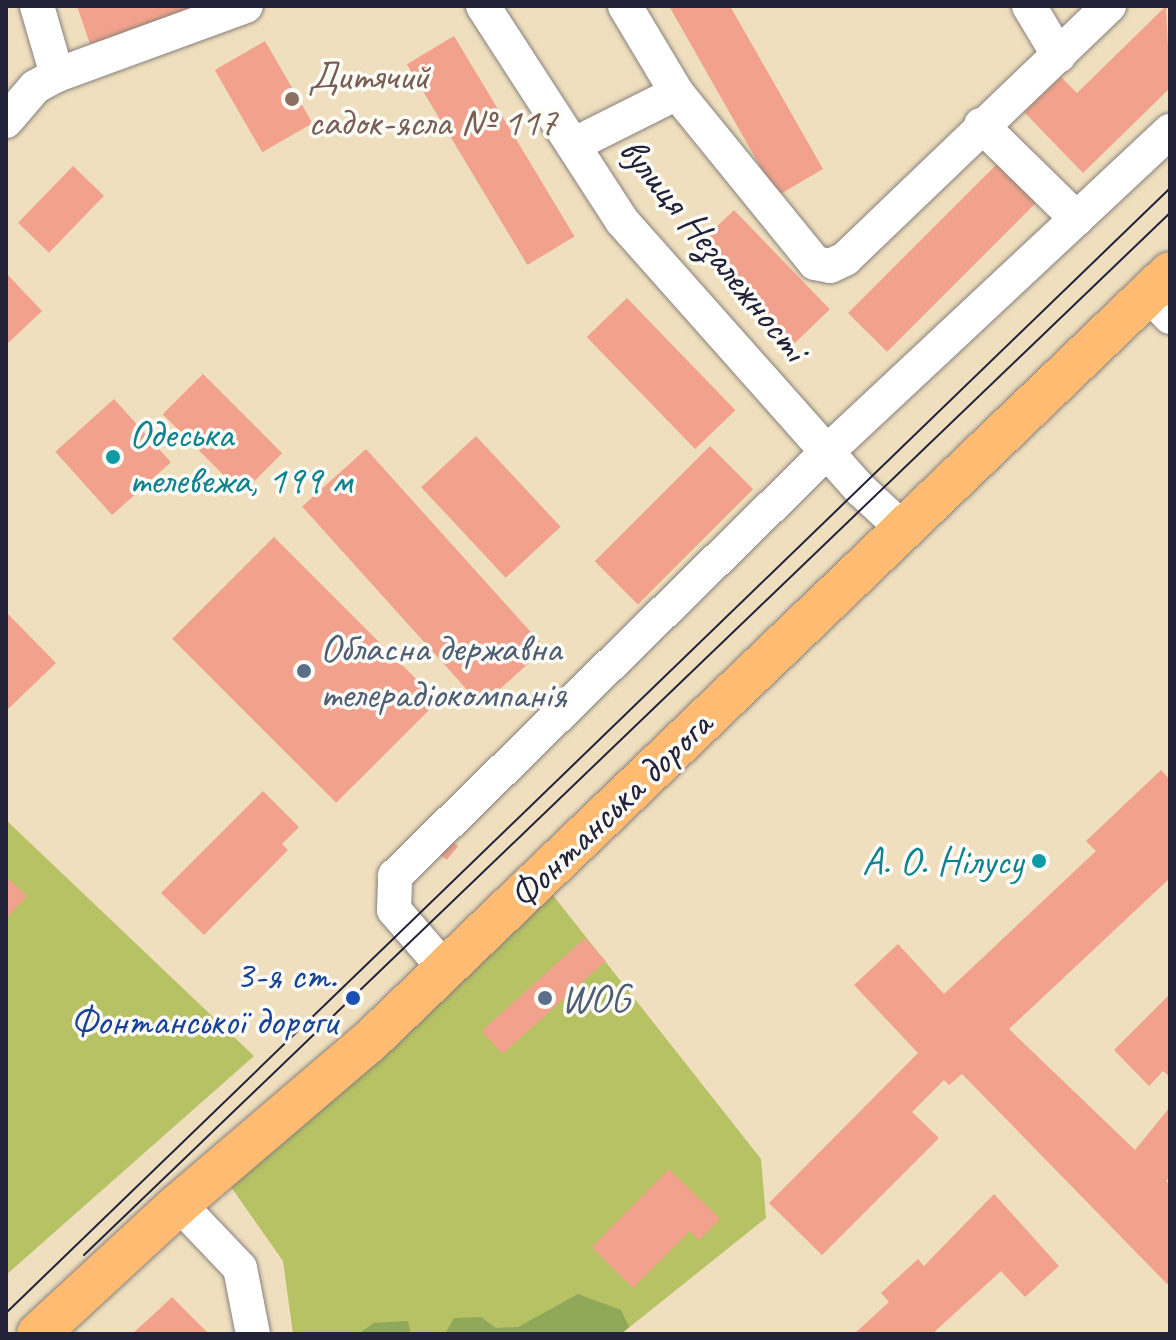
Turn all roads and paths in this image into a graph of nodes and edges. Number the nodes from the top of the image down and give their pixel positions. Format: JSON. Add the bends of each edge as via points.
{"nodes":[{"id":1,"x":37,"y":6,"type":"edge"},
{"id":2,"x":246,"y":6,"type":"edge"},
{"id":3,"x":483,"y":6,"type":"edge"},
{"id":4,"x":625,"y":6,"type":"edge"},
{"id":5,"x":1029,"y":6,"type":"edge"},
{"id":6,"x":1109,"y":6,"type":"edge"},
{"id":7,"x":1059,"y":56,"type":"junction"},
{"id":8,"x":57,"y":75,"type":"junction"},
{"id":9,"x":677,"y":93,"type":"junction"},
{"id":10,"x":6,"y":121,"type":"edge"},
{"id":11,"x":981,"y":125,"type":"junction"},
{"id":12,"x":1170,"y":131,"type":"edge"},
{"id":13,"x":573,"y":145,"type":"junction"},
{"id":14,"x":1077,"y":219,"type":"junction"},
{"id":15,"x":1163,"y":295,"type":"edge"},
{"id":16,"x":827,"y":452,"type":"junction"},
{"id":17,"x":902,"y":528,"type":"junction"},
{"id":18,"x":445,"y":969,"type":"junction"},
{"id":19,"x":179,"y":1204,"type":"junction"},
{"id":20,"x":38,"y":1334,"type":"edge"},
{"id":21,"x":253,"y":1334,"type":"edge"}],
"edges":[{"from":1,"to":8,"type":"street"},
{"from":2,"to":8,"type":"street"},
{"from":3,"to":13,"type":"street","name":"вулиця Незалежності"},
{"from":4,"to":9,"type":"street"},
{"from":5,"to":7,"type":"street"},
{"from":6,"to":7,"type":"street"},
{"from":7,"to":11,"type":"street"},
{"from":8,"to":10,"type":"street","via":[[35,87]]},
{"from":9,"to":11,"type":"street","via":[[815,263],[830,266],[845,259]]},
{"from":9,"to":13,"type":"street"},
{"from":11,"to":14,"type":"street"},
{"from":12,"to":14,"type":"street"},
{"from":13,"to":16,"type":"street","name":"вулиця Незалежності","via":[[622,221]]},
{"from":14,"to":16,"type":"street"},
{"from":15,"to":17,"type":"main road","name":"Фонтанська дорога"},
{"from":16,"to":17,"type":"street","name":"вулиця Незалежності"},
{"from":16,"to":18,"type":"street","via":[[395,876],[394,910]]},
{"from":17,"to":18,"type":"main road","name":"Фонтанська дорога"},
{"from":18,"to":19,"type":"main road","name":"Фонтанська дорога","via":[[359,1051]]},
{"from":19,"to":20,"type":"main road","name":"Фонтанська дорога"},
{"from":19,"to":21,"type":"street","via":[[240,1268]]}]}
